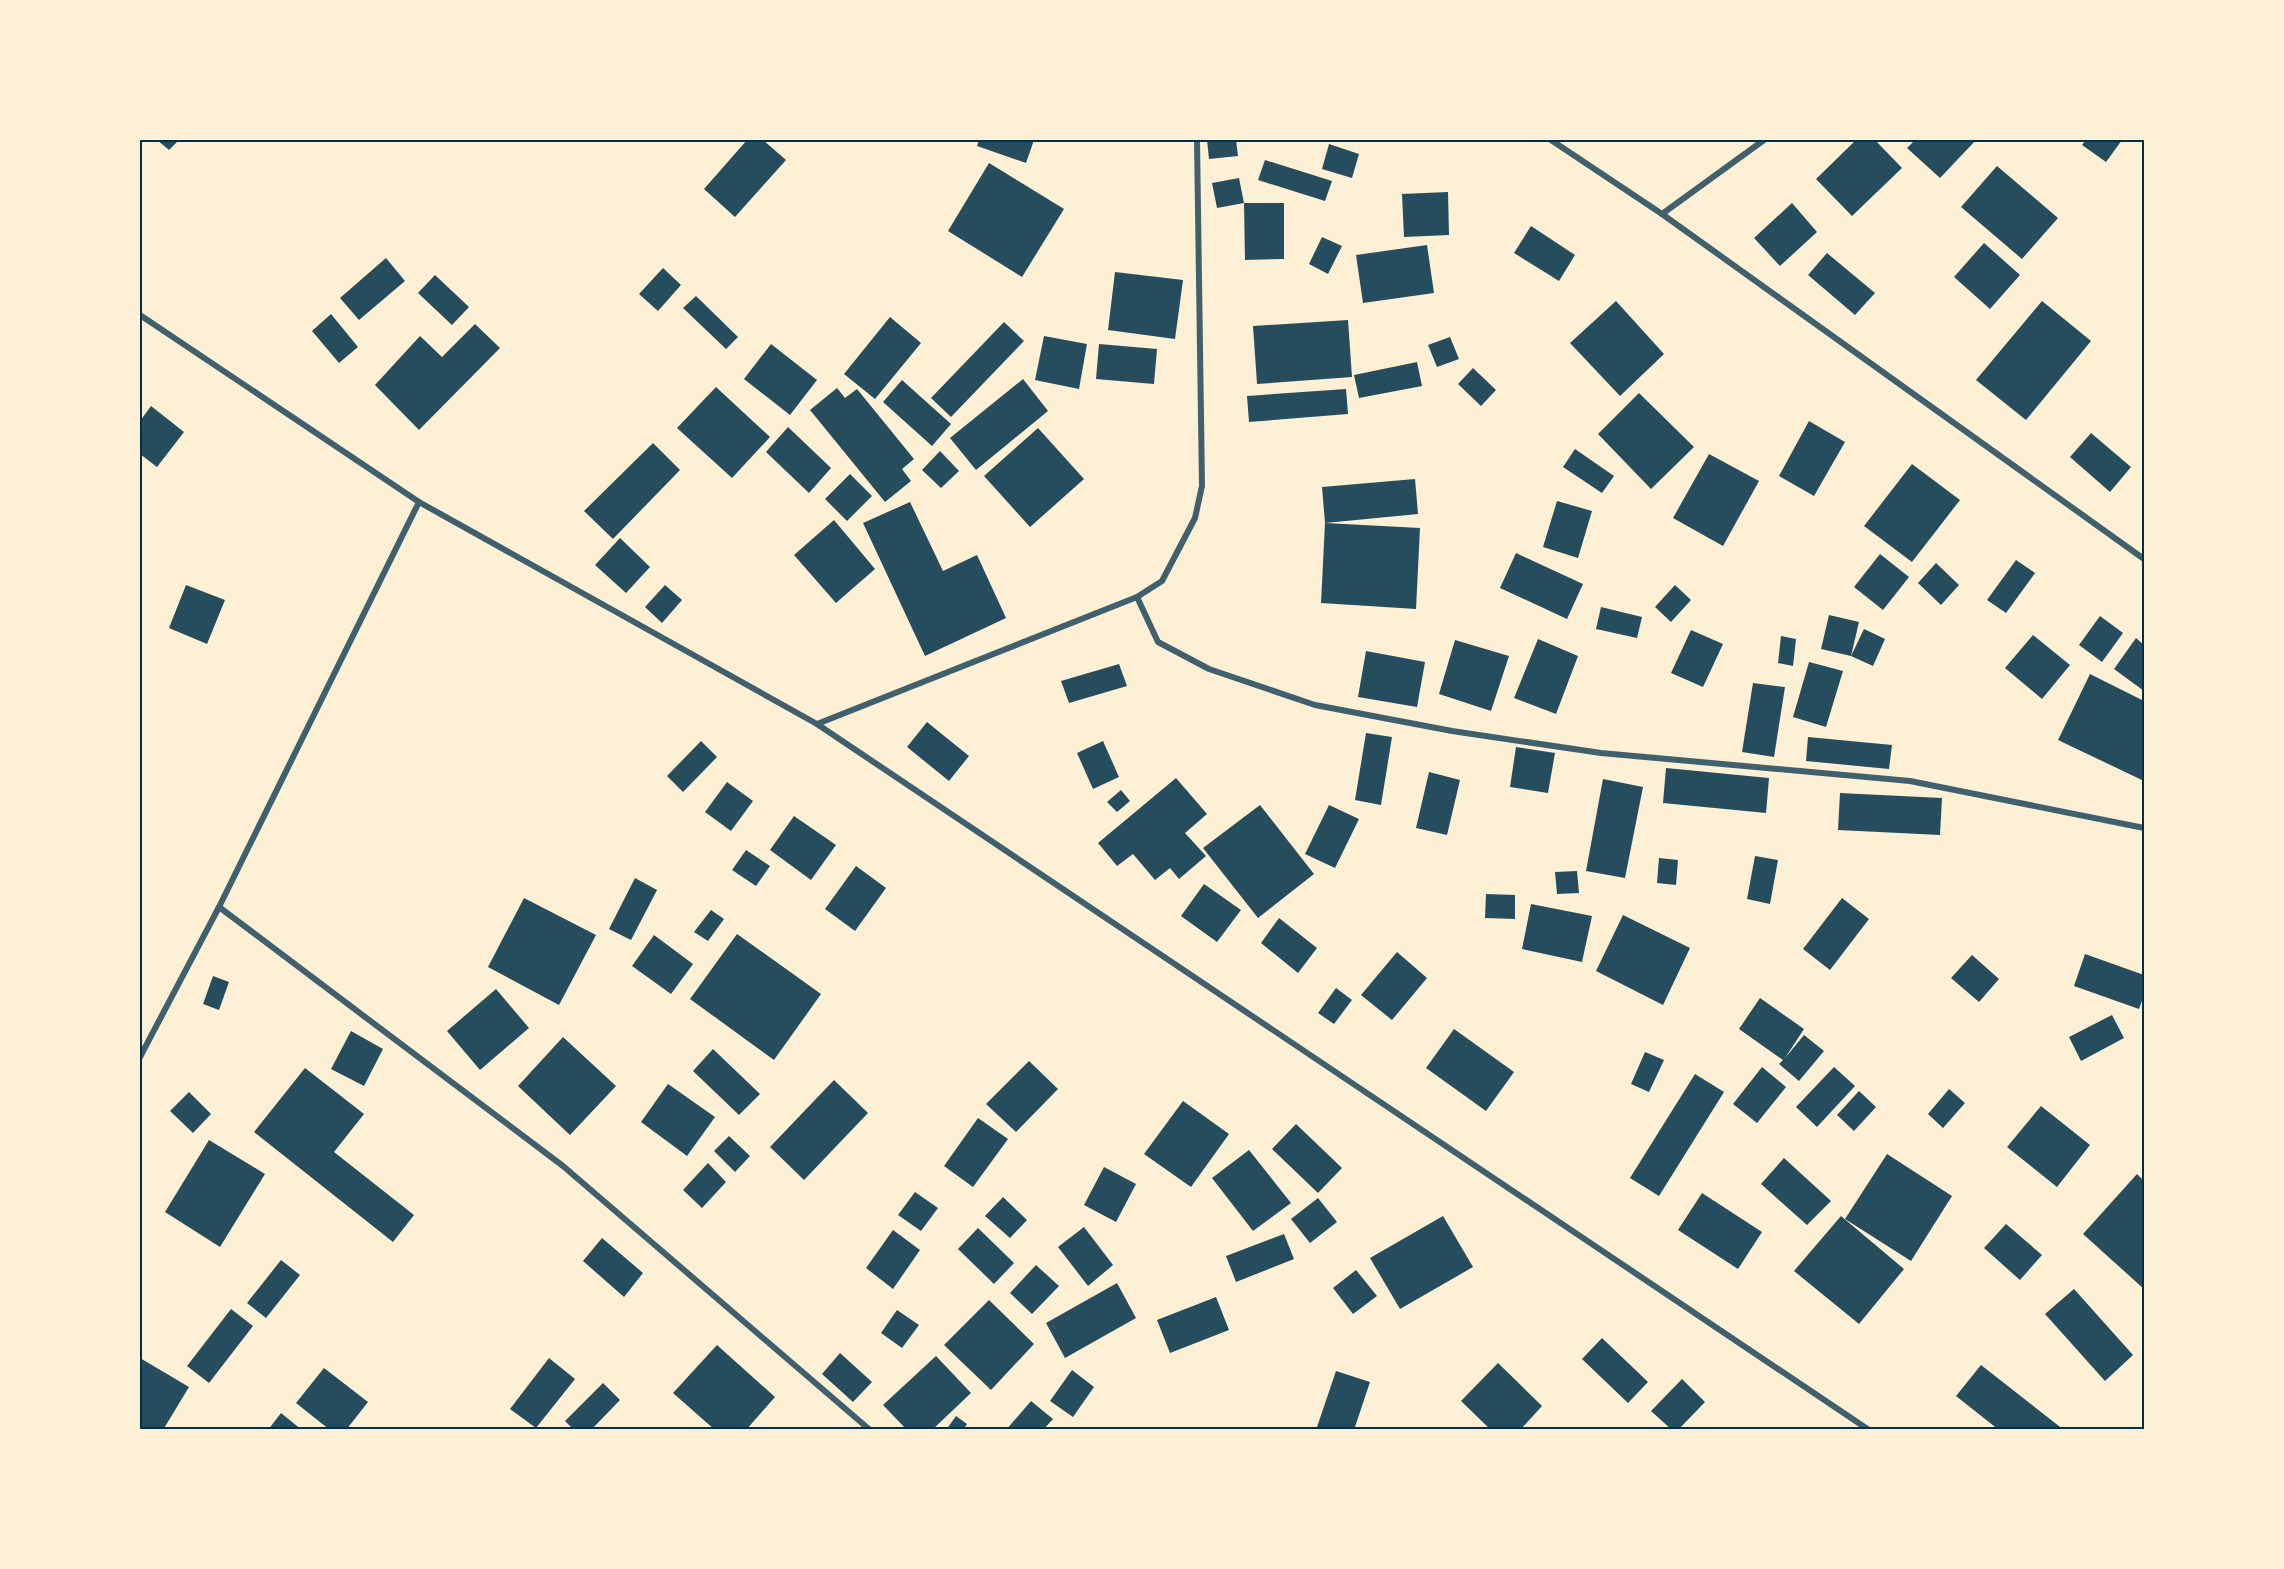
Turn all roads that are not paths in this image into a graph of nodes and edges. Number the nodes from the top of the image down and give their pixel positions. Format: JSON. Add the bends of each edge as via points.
{"nodes":[{"id":1,"x":1197,"y":140,"type":"edge"},
{"id":2,"x":1551,"y":140,"type":"edge"},
{"id":3,"x":1764,"y":140,"type":"edge"},
{"id":4,"x":1662,"y":214,"type":"junction"},
{"id":5,"x":140,"y":315,"type":"edge"},
{"id":6,"x":419,"y":502,"type":"junction"},
{"id":7,"x":2145,"y":559,"type":"edge"},
{"id":8,"x":1137,"y":597,"type":"junction"},
{"id":9,"x":817,"y":724,"type":"junction"},
{"id":10,"x":2145,"y":828,"type":"edge"},
{"id":11,"x":219,"y":908,"type":"junction"},
{"id":12,"x":140,"y":1057,"type":"edge"},
{"id":13,"x":870,"y":1430,"type":"edge"},
{"id":14,"x":1869,"y":1430,"type":"edge"}],
"edges":[{"from":1,"to":8,"type":"street","via":[[1202,486],[1195,518],[1162,581]]},
{"from":2,"to":4,"type":"street"},
{"from":3,"to":4,"type":"street"},
{"from":4,"to":7,"type":"street"},
{"from":5,"to":6,"type":"street"},
{"from":6,"to":9,"type":"street"},
{"from":6,"to":11,"type":"street"},
{"from":8,"to":9,"type":"street"},
{"from":8,"to":10,"type":"street","via":[[1158,642],[1209,669],[1315,705],[1601,753],[1910,782]]},
{"from":9,"to":14,"type":"street"},
{"from":11,"to":12,"type":"street"},
{"from":11,"to":13,"type":"street","via":[[563,1166]]}]}
